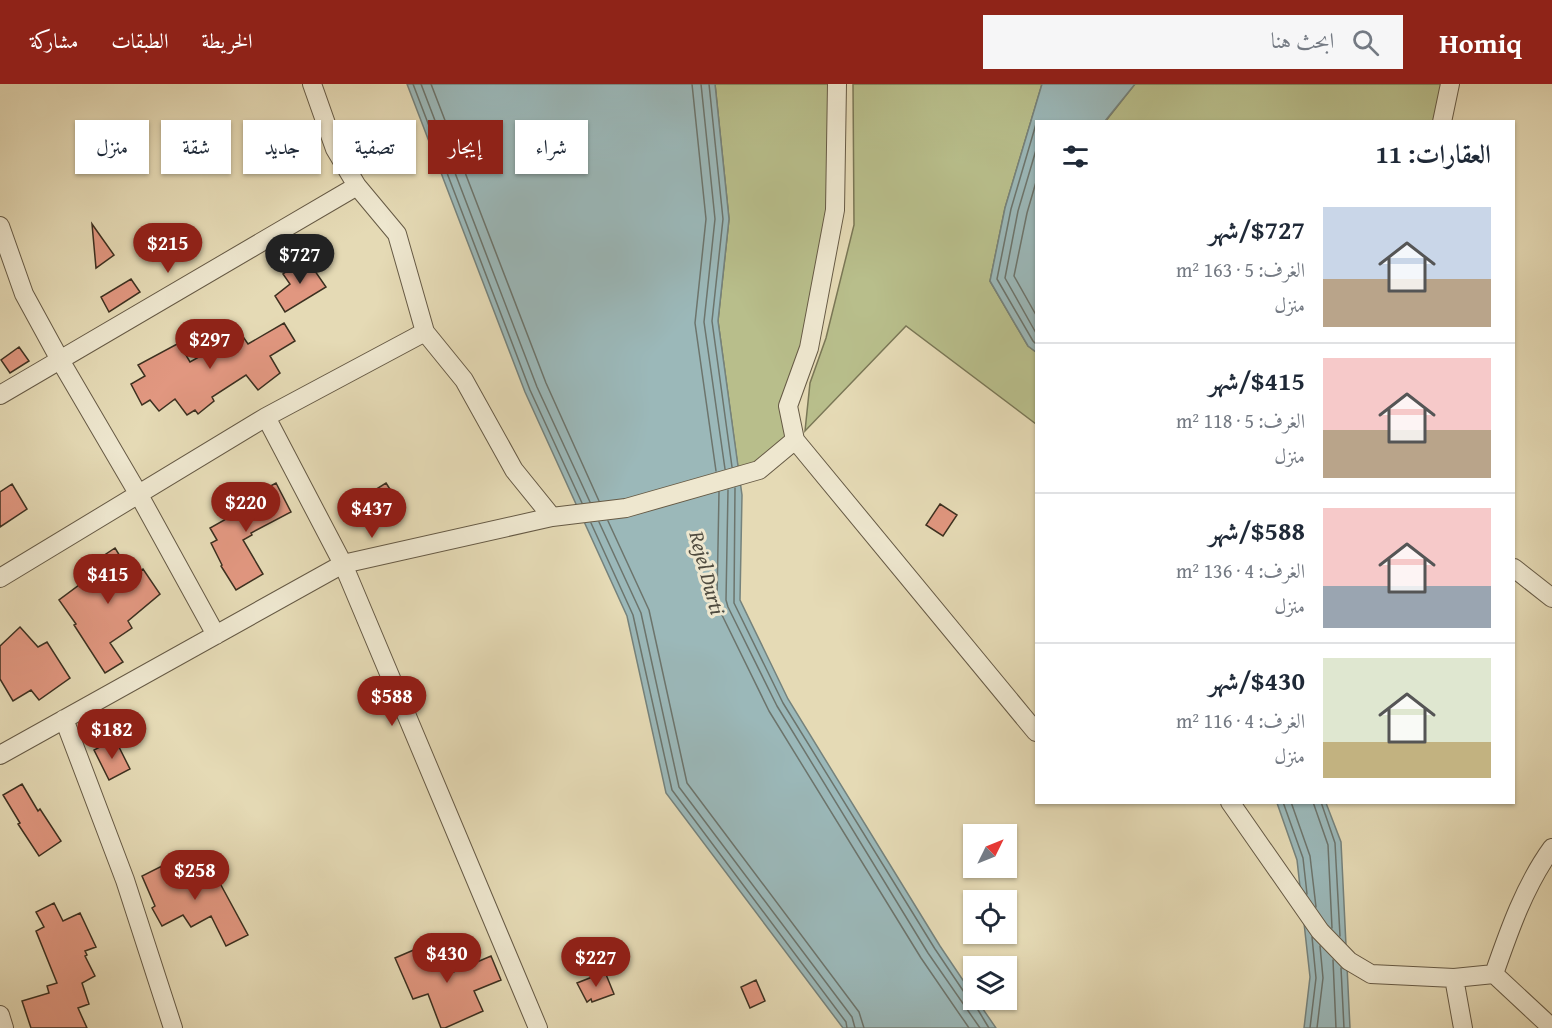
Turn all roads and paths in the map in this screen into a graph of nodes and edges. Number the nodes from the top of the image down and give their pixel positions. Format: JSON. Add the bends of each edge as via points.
{"nodes":[{"id":1,"x":312,"y":84,"type":"edge"},
{"id":2,"x":837,"y":84,"type":"edge"},
{"id":3,"x":1450,"y":84,"type":"edge"},
{"id":4,"x":1442,"y":120,"type":"edge"},
{"id":5,"x":357,"y":186,"type":"junction"},
{"id":6,"x":0,"y":226,"type":"edge"},
{"id":7,"x":424,"y":332,"type":"junction"},
{"id":8,"x":60,"y":360,"type":"junction"},
{"id":9,"x":0,"y":395,"type":"edge"},
{"id":10,"x":266,"y":417,"type":"junction"},
{"id":11,"x":795,"y":440,"type":"junction"},
{"id":12,"x":140,"y":495,"type":"junction"},
{"id":13,"x":552,"y":517,"type":"junction"},
{"id":14,"x":343,"y":564,"type":"junction"},
{"id":15,"x":1515,"y":569,"type":"edge"},
{"id":16,"x":0,"y":578,"type":"edge"},
{"id":17,"x":1552,"y":598,"type":"edge"},
{"id":18,"x":216,"y":635,"type":"junction"},
{"id":19,"x":64,"y":719,"type":"junction"},
{"id":20,"x":1035,"y":731,"type":"edge"},
{"id":21,"x":0,"y":755,"type":"edge"},
{"id":22,"x":1231,"y":804,"type":"edge"},
{"id":23,"x":1552,"y":848,"type":"edge"},
{"id":24,"x":1494,"y":974,"type":"junction"},
{"id":25,"x":1454,"y":978,"type":"junction"},
{"id":26,"x":0,"y":1015,"type":"edge"},
{"id":27,"x":4,"y":1028,"type":"edge"},
{"id":28,"x":172,"y":1028,"type":"edge"},
{"id":29,"x":538,"y":1028,"type":"edge"},
{"id":30,"x":1463,"y":1028,"type":"edge"},
{"id":31,"x":1552,"y":1028,"type":"edge"}],
"edges":[{"from":1,"to":5,"type":"street","via":[[335,149]]},
{"from":2,"to":11,"type":"street","via":[[835,210],[809,348],[788,406]]},
{"from":3,"to":4,"type":"street"},
{"from":5,"to":7,"type":"street","via":[[397,234]]},
{"from":5,"to":8,"type":"street"},
{"from":6,"to":8,"type":"street","via":[[24,294]]},
{"from":7,"to":10,"type":"street"},
{"from":7,"to":13,"type":"street","via":[[464,380],[514,470]]},
{"from":8,"to":9,"type":"street"},
{"from":8,"to":12,"type":"street"},
{"from":10,"to":12,"type":"street"},
{"from":10,"to":14,"type":"street"},
{"from":11,"to":13,"type":"street","via":[[759,470],[626,508]]},
{"from":11,"to":20,"type":"street"},
{"from":12,"to":16,"type":"street"},
{"from":12,"to":18,"type":"street"},
{"from":13,"to":14,"type":"street"},
{"from":14,"to":18,"type":"street"},
{"from":14,"to":29,"type":"street"},
{"from":15,"to":17,"type":"street"},
{"from":18,"to":19,"type":"street"},
{"from":19,"to":21,"type":"street"},
{"from":19,"to":28,"type":"street","via":[[125,880]]},
{"from":22,"to":25,"type":"street","via":[[1320,931],[1349,961],[1371,974]]},
{"from":23,"to":24,"type":"street","via":[[1537,868]]},
{"from":24,"to":25,"type":"street"},
{"from":24,"to":31,"type":"street"},
{"from":25,"to":30,"type":"street"},
{"from":26,"to":27,"type":"street"}]}
